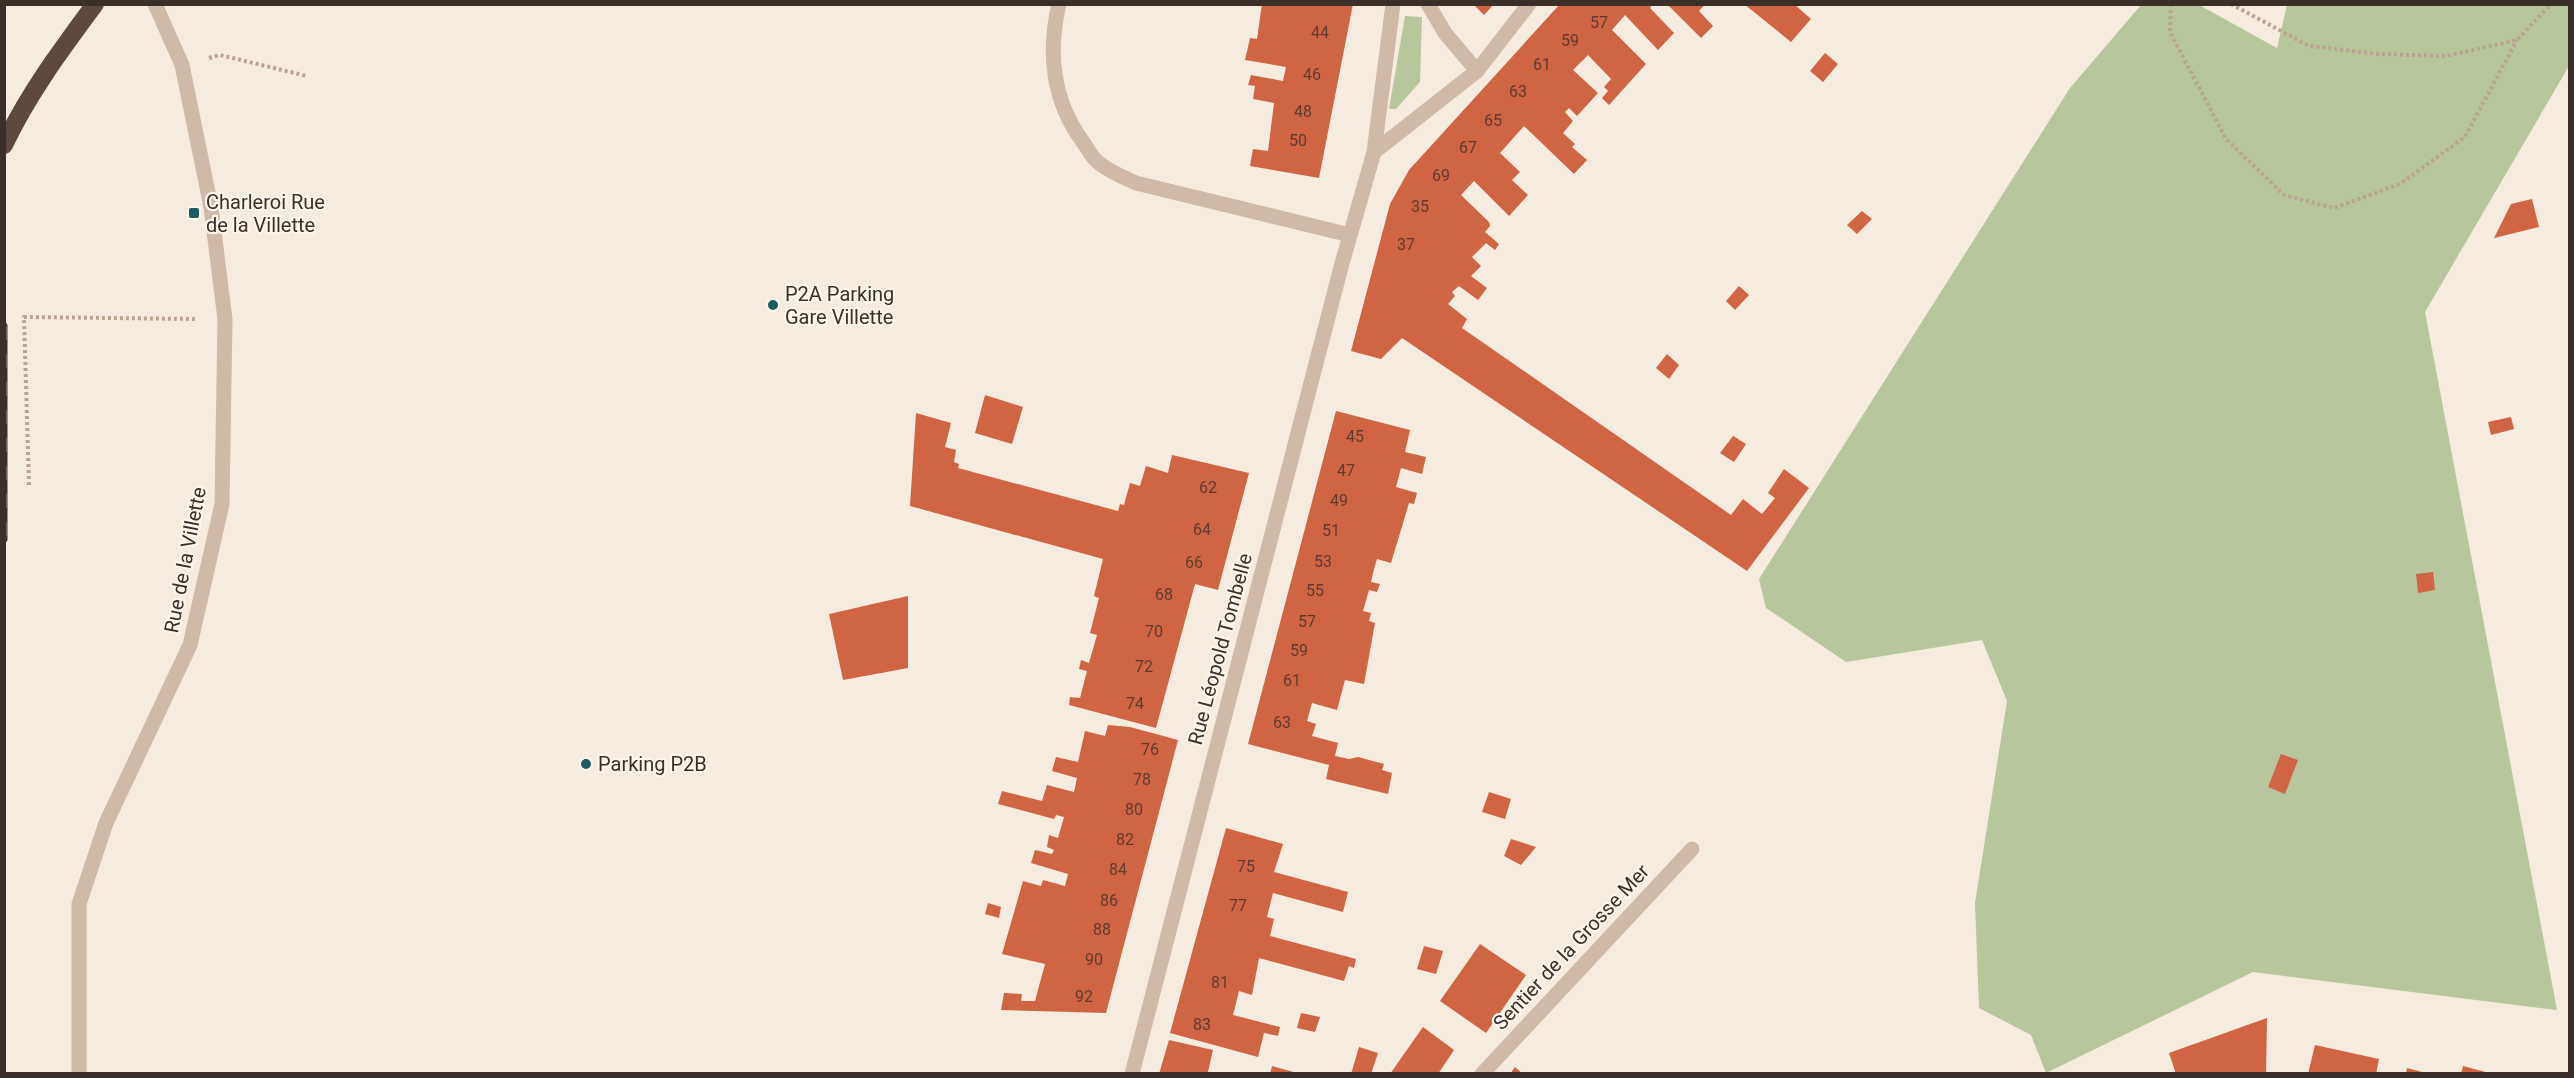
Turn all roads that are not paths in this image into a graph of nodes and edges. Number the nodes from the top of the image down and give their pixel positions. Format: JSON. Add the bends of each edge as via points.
{"nodes":[{"id":1,"x":95,"y":4,"type":"edge"},
{"id":2,"x":155,"y":4,"type":"edge"},
{"id":3,"x":1059,"y":4,"type":"edge"},
{"id":4,"x":1393,"y":4,"type":"edge"},
{"id":5,"x":1428,"y":4,"type":"edge"},
{"id":6,"x":1529,"y":4,"type":"edge"},
{"id":7,"x":1477,"y":71,"type":"junction"},
{"id":8,"x":4,"y":146,"type":"edge"},
{"id":9,"x":1374,"y":152,"type":"junction"},
{"id":10,"x":1350,"y":235,"type":"junction"},
{"id":11,"x":1692,"y":849,"type":"dead end"},
{"id":12,"x":79,"y":1074,"type":"edge"},
{"id":13,"x":1132,"y":1074,"type":"edge"},
{"id":14,"x":1482,"y":1074,"type":"edge"}],
"edges":[{"from":1,"to":8,"type":"highway","via":[[19,113]]},
{"from":2,"to":12,"type":"street","name":"Rue de la Villette","via":[[182,65],[211,207],[225,319],[222,504],[190,645],[106,823],[79,904]]},
{"from":3,"to":10,"type":"street","via":[[1052,33],[1052,69],[1058,96],[1075,133],[1097,162],[1136,183]]},
{"from":4,"to":9,"type":"street","name":"Rue Léopold Tombelle"},
{"from":5,"to":7,"type":"street","via":[[1445,33]]},
{"from":6,"to":7,"type":"street"},
{"from":7,"to":9,"type":"street"},
{"from":9,"to":10,"type":"street","name":"Rue Léopold Tombelle"},
{"from":10,"to":13,"type":"street","name":"Rue Léopold Tombelle"},
{"from":11,"to":14,"type":"street","name":"Sentier de la Grosse Mer"}]}
